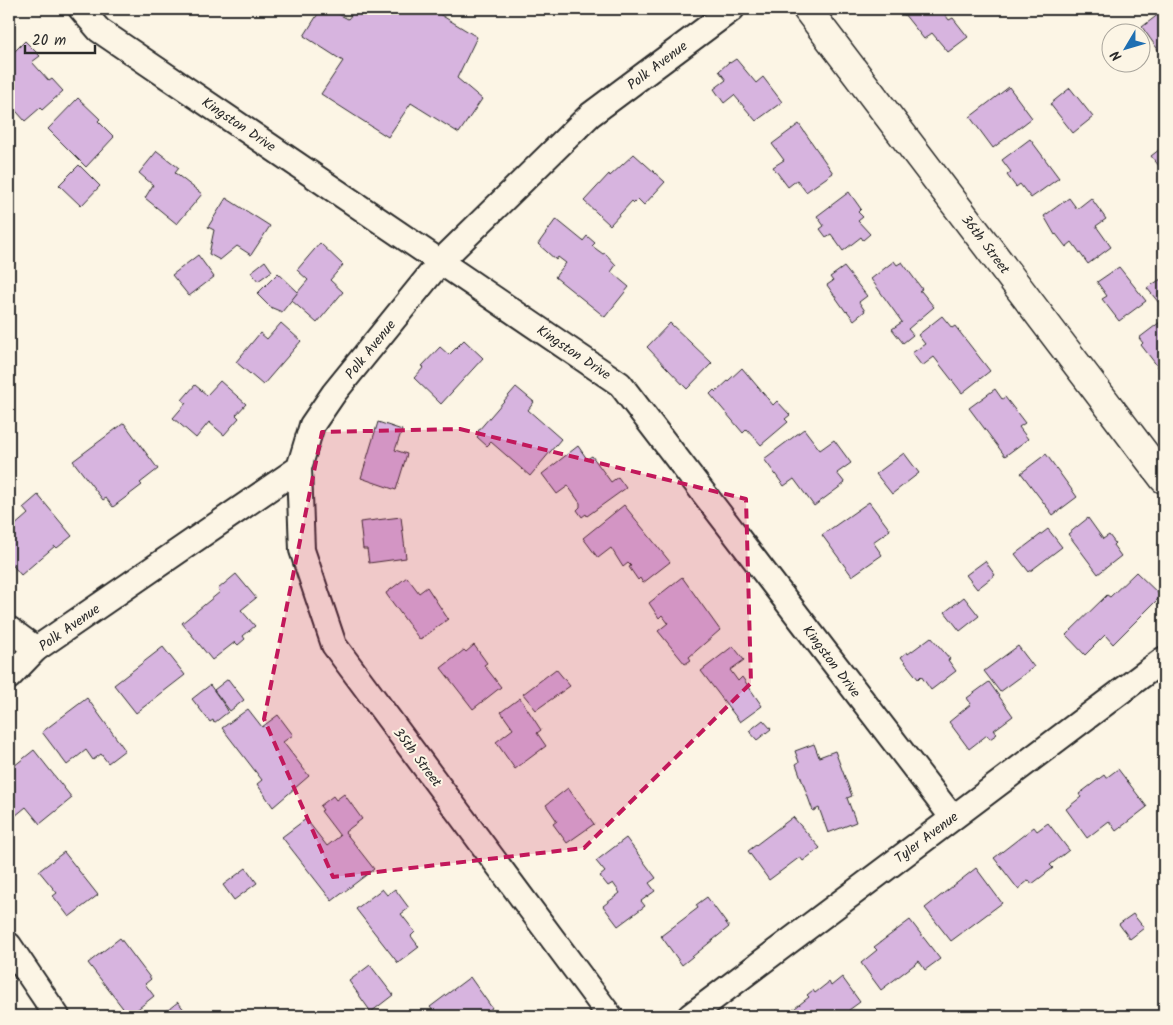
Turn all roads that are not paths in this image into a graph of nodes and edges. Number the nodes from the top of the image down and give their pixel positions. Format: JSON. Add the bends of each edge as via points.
{"nodes":[{"id":1,"x":81,"y":9,"type":"edge"},
{"id":2,"x":732,"y":9,"type":"edge"},
{"id":3,"x":808,"y":9,"type":"edge"},
{"id":4,"x":441,"y":261,"type":"junction"},
{"id":5,"x":299,"y":468,"type":"junction"},
{"id":6,"x":1164,"y":479,"type":"edge"},
{"id":7,"x":9,"y":629,"type":"edge"},
{"id":8,"x":36,"y":649,"type":"junction"},
{"id":9,"x":1164,"y":659,"type":"edge"},
{"id":10,"x":9,"y":677,"type":"edge"},
{"id":11,"x":952,"y":817,"type":"junction"},
{"id":12,"x":9,"y":945,"type":"edge"},
{"id":13,"x":57,"y":1016,"type":"edge"},
{"id":14,"x":610,"y":1016,"type":"edge"},
{"id":15,"x":690,"y":1016,"type":"edge"}],
"edges":[{"from":1,"to":4,"type":"street","name":"Kingston Drive","via":[[99,30]]},
{"from":2,"to":4,"type":"street","name":"Polk Avenue","via":[[590,115]]},
{"from":3,"to":6,"type":"street","name":"36th Street"},
{"from":4,"to":5,"type":"street","name":"Polk Avenue","via":[[312,425]]},
{"from":4,"to":11,"type":"street","name":"Kingston Drive","via":[[620,384]]},
{"from":5,"to":8,"type":"street","name":"Polk Avenue"},
{"from":5,"to":14,"type":"street","name":"35th Street","via":[[302,550],[334,644]]},
{"from":7,"to":8,"type":"street"},
{"from":8,"to":10,"type":"street","name":"Polk Avenue"},
{"from":9,"to":11,"type":"street","name":"Tyler Avenue"},
{"from":11,"to":15,"type":"street","name":"Tyler Avenue"},
{"from":12,"to":13,"type":"street"}]}
